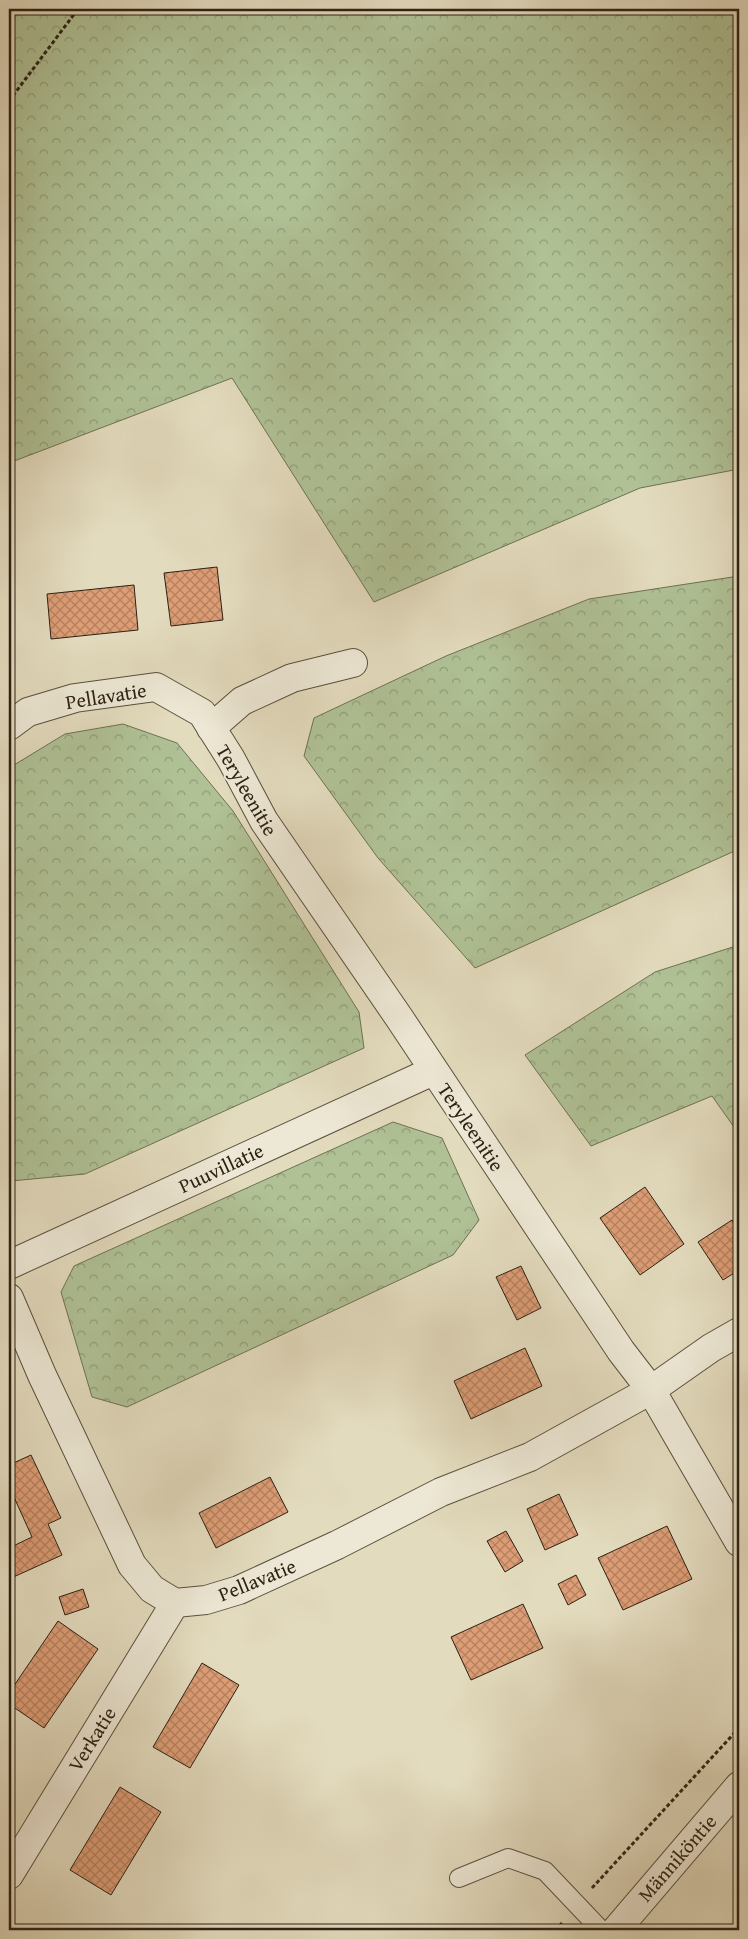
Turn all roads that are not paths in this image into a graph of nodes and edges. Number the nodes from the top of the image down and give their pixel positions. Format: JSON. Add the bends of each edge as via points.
{"nodes":[{"id":1,"x":353,"y":662,"type":"dead end"},
{"id":2,"x":206,"y":721,"type":"junction"},
{"id":3,"x":9,"y":726,"type":"edge"},
{"id":4,"x":433,"y":1071,"type":"junction"},
{"id":5,"x":9,"y":1266,"type":"edge"},
{"id":6,"x":9,"y":1298,"type":"edge"},
{"id":7,"x":739,"y":1332,"type":"edge"},
{"id":8,"x":651,"y":1390,"type":"junction"},
{"id":9,"x":739,"y":1542,"type":"edge"},
{"id":10,"x":175,"y":1603,"type":"junction"},
{"id":11,"x":739,"y":1786,"type":"edge"},
{"id":12,"x":9,"y":1874,"type":"edge"},
{"id":13,"x":458,"y":1878,"type":"dead end"},
{"id":14,"x":601,"y":1930,"type":"edge"},
{"id":15,"x":616,"y":1930,"type":"edge"}],
"edges":[{"from":1,"to":2,"type":"street","via":[[292,678]]},
{"from":2,"to":3,"type":"street","name":"Pellavatie","via":[[156,687],[75,698],[28,712]]},
{"from":2,"to":4,"type":"street","name":"Teryleenitie","via":[[231,759],[264,822]]},
{"from":4,"to":5,"type":"street","name":"Puuvillatie"},
{"from":4,"to":8,"type":"street","name":"Teryleenitie","via":[[621,1351]]},
{"from":6,"to":10,"type":"street","via":[[132,1565],[152,1589]]},
{"from":7,"to":8,"type":"street","name":"Pellavatie"},
{"from":8,"to":9,"type":"street","name":"Teryleenitie"},
{"from":8,"to":10,"type":"street","name":"Pellavatie","via":[[530,1457],[441,1492],[337,1546],[239,1590],[206,1600]]},
{"from":10,"to":12,"type":"street","name":"Verkatie"},
{"from":11,"to":15,"type":"street","name":"Männiköntie"},
{"from":13,"to":14,"type":"lane","via":[[508,1858],[545,1871]]}]}
